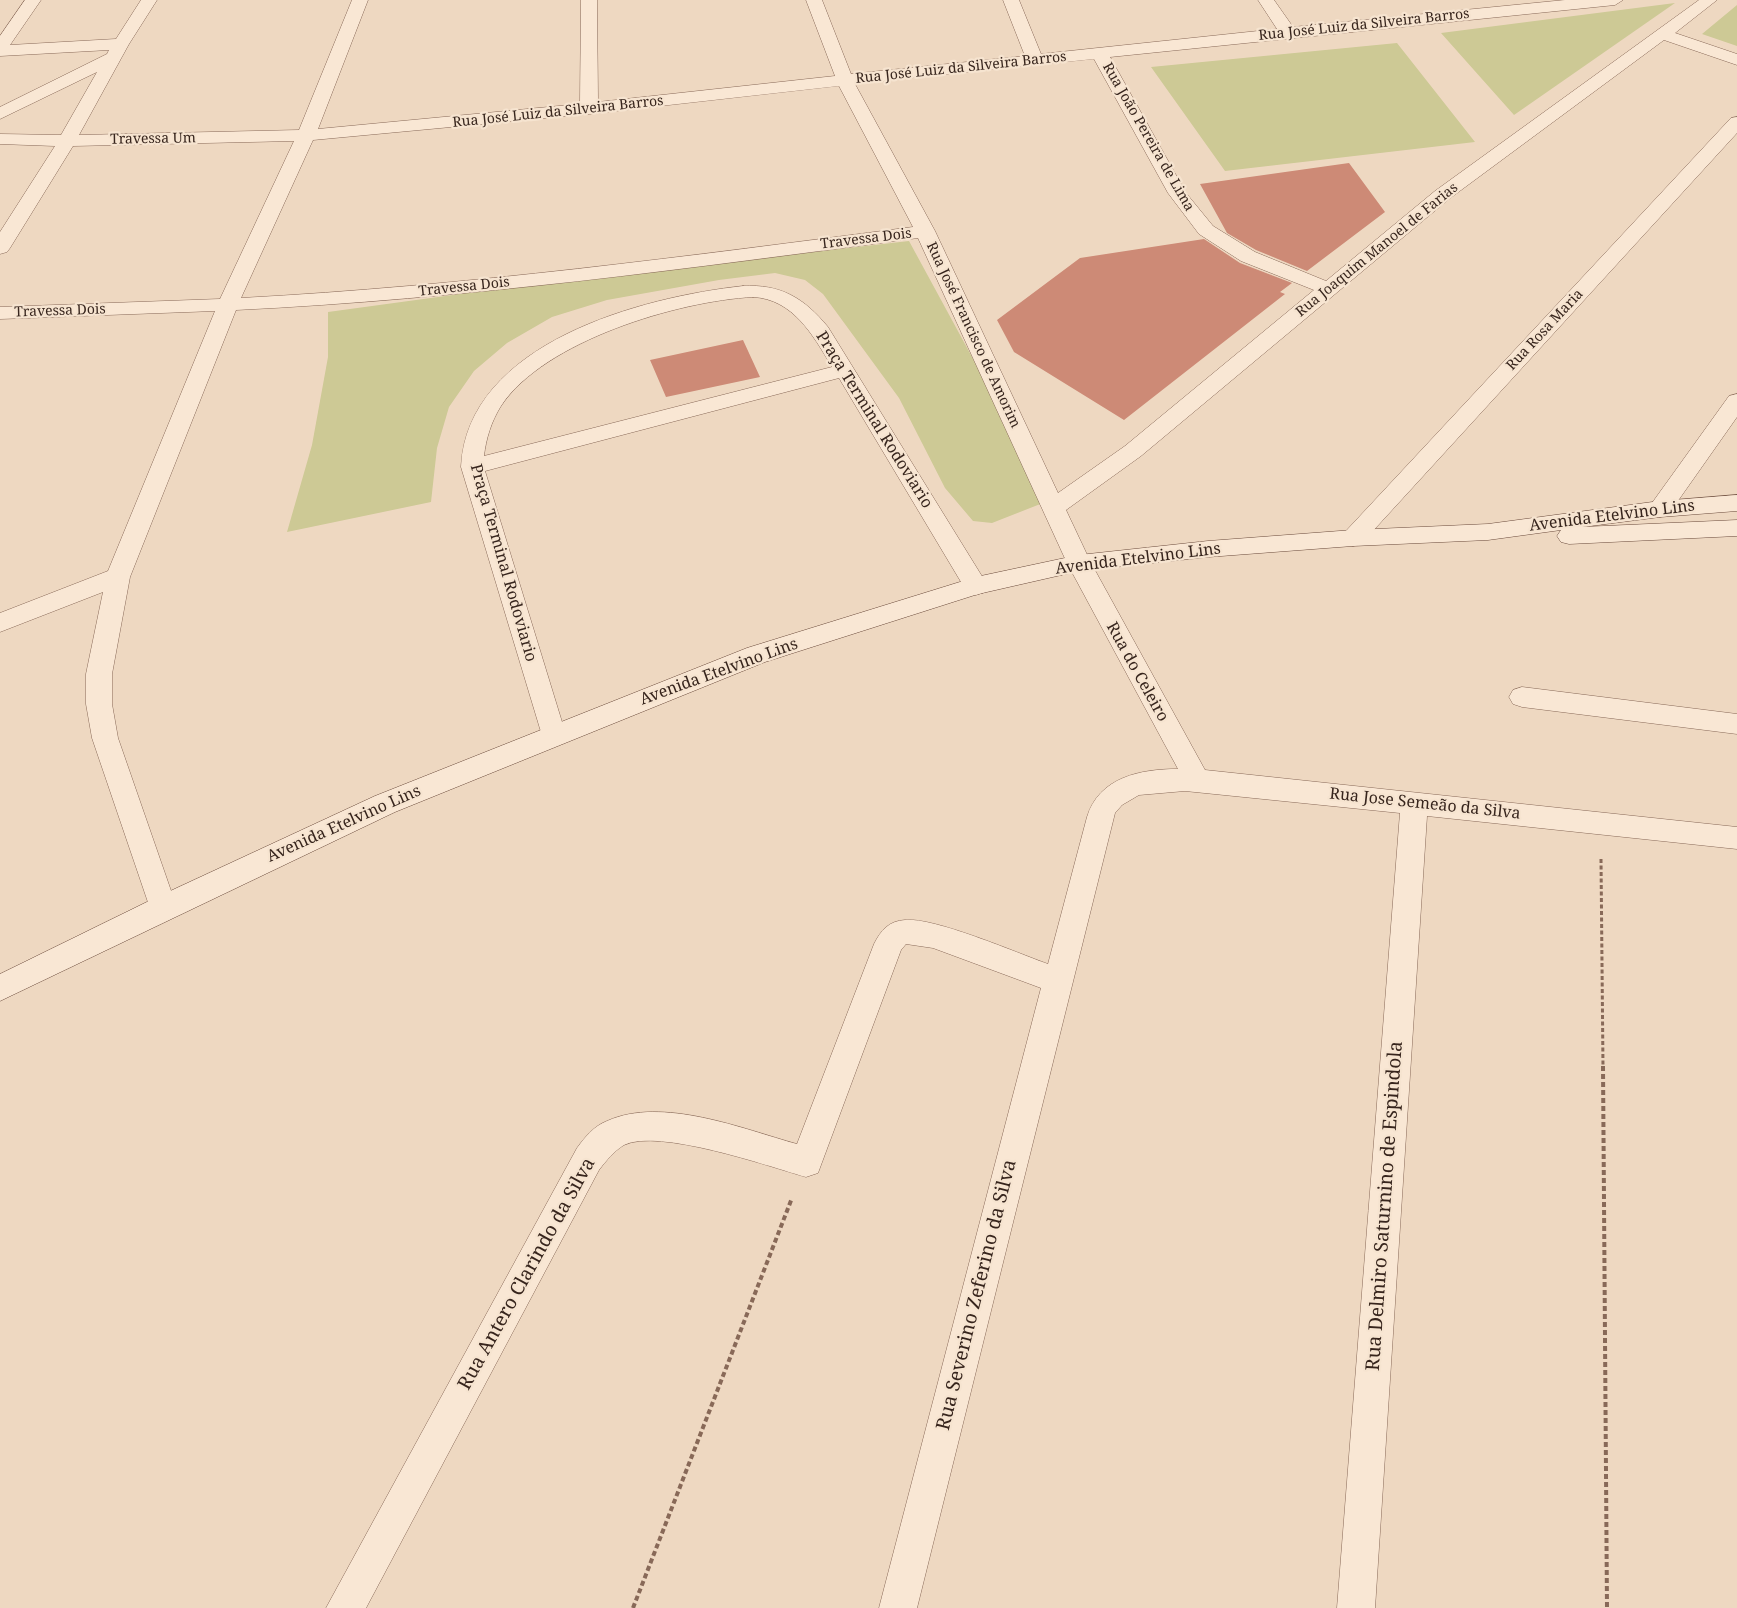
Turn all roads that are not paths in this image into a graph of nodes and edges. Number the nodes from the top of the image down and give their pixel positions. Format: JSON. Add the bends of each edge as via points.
{"nodes":[{"id":1,"x":33,"y":0,"type":"edge"},
{"id":2,"x":149,"y":0,"type":"edge"},
{"id":3,"x":360,"y":0,"type":"edge"},
{"id":4,"x":589,"y":0,"type":"edge"},
{"id":5,"x":814,"y":0,"type":"edge"},
{"id":6,"x":1011,"y":0,"type":"edge"},
{"id":7,"x":1266,"y":0,"type":"edge"},
{"id":8,"x":1615,"y":0,"type":"edge"},
{"id":9,"x":1709,"y":0,"type":"edge"},
{"id":10,"x":1288,"y":32,"type":"junction"},
{"id":11,"x":1662,"y":34,"type":"junction"},
{"id":12,"x":0,"y":50,"type":"edge"},
{"id":13,"x":117,"y":51,"type":"junction"},
{"id":14,"x":1099,"y":53,"type":"junction"},
{"id":15,"x":1035,"y":60,"type":"junction"},
{"id":16,"x":1737,"y":60,"type":"edge"},
{"id":17,"x":844,"y":81,"type":"junction"},
{"id":18,"x":589,"y":109,"type":"junction"},
{"id":19,"x":0,"y":114,"type":"edge"},
{"id":20,"x":1737,"y":122,"type":"edge"},
{"id":21,"x":306,"y":135,"type":"junction"},
{"id":22,"x":0,"y":139,"type":"edge"},
{"id":23,"x":67,"y":141,"type":"junction"},
{"id":24,"x":925,"y":231,"type":"junction"},
{"id":25,"x":0,"y":248,"type":"edge"},
{"id":26,"x":1329,"y":289,"type":"junction"},
{"id":27,"x":228,"y":306,"type":"junction"},
{"id":28,"x":0,"y":313,"type":"edge"},
{"id":29,"x":845,"y":370,"type":"junction"},
{"id":30,"x":1737,"y":401,"type":"edge"},
{"id":31,"x":472,"y":467,"type":"junction"},
{"id":32,"x":1737,"y":503,"type":"edge"},
{"id":33,"x":1052,"y":508,"type":"junction"},
{"id":34,"x":1660,"y":509,"type":"junction"},
{"id":35,"x":1737,"y":528,"type":"edge"},
{"id":36,"x":1488,"y":532,"type":"junction"},
{"id":37,"x":1353,"y":538,"type":"junction"},
{"id":38,"x":1079,"y":563,"type":"junction"},
{"id":39,"x":118,"y":577,"type":"junction"},
{"id":40,"x":976,"y":586,"type":"junction"},
{"id":41,"x":0,"y":623,"type":"edge"},
{"id":42,"x":1522,"y":697,"type":"dead end"},
{"id":43,"x":1737,"y":724,"type":"edge"},
{"id":44,"x":554,"y":735,"type":"junction"},
{"id":45,"x":1197,"y":780,"type":"junction"},
{"id":46,"x":1115,"y":795,"type":"joint"},
{"id":47,"x":1414,"y":804,"type":"junction"},
{"id":48,"x":1737,"y":838,"type":"edge"},
{"id":49,"x":163,"y":908,"type":"junction"},
{"id":50,"x":1057,"y":982,"type":"junction"},
{"id":51,"x":0,"y":988,"type":"edge"},
{"id":52,"x":345,"y":1608,"type":"edge"},
{"id":53,"x":898,"y":1608,"type":"edge"},
{"id":54,"x":1356,"y":1608,"type":"edge"}],
"edges":[{"from":1,"to":12,"type":"street"},
{"from":2,"to":13,"type":"street"},
{"from":3,"to":21,"type":"street"},
{"from":4,"to":18,"type":"street"},
{"from":5,"to":17,"type":"street","name":"Rua José Francisco de Amorim"},
{"from":6,"to":15,"type":"street"},
{"from":7,"to":10,"type":"street"},
{"from":8,"to":10,"type":"street","name":"Rua José Luiz da Silveira Barros","via":[[1410,13]]},
{"from":9,"to":11,"type":"street","name":"Rua Joaquim Manoel de Farias"},
{"from":10,"to":14,"type":"street","name":"Rua José Luiz da Silveira Barros"},
{"from":11,"to":16,"type":"street"},
{"from":11,"to":26,"type":"street","name":"Rua Joaquim Manoel de Farias","via":[[1442,195]]},
{"from":12,"to":13,"type":"street"},
{"from":13,"to":19,"type":"street"},
{"from":13,"to":23,"type":"street"},
{"from":14,"to":15,"type":"street","name":"Rua José Luiz da Silveira Barros"},
{"from":14,"to":26,"type":"street","name":"Rua João Pereira de Lima","via":[[1177,193],[1207,230],[1226,244]]},
{"from":15,"to":17,"type":"street","name":"Rua José Luiz da Silveira Barros"},
{"from":17,"to":18,"type":"street","name":"Rua José Luiz da Silveira Barros"},
{"from":17,"to":24,"type":"street","name":"Rua José Francisco de Amorim"},
{"from":18,"to":21,"type":"street","name":"Rua José Luiz da Silveira Barros"},
{"from":20,"to":37,"type":"street","name":"Rua Rosa Maria"},
{"from":21,"to":23,"type":"street","name":"Travessa Um"},
{"from":21,"to":27,"type":"street"},
{"from":22,"to":23,"type":"street","name":"Travessa Um"},
{"from":23,"to":25,"type":"street"},
{"from":24,"to":27,"type":"street","name":"Travessa Dois","via":[[564,277]]},
{"from":24,"to":33,"type":"street","name":"Rua José Francisco de Amorim"},
{"from":26,"to":33,"type":"street","name":"Rua Joaquim Manoel de Farias","via":[[1133,452]]},
{"from":27,"to":28,"type":"street","name":"Travessa Dois"},
{"from":27,"to":39,"type":"street"},
{"from":29,"to":31,"type":"street"},
{"from":29,"to":31,"type":"street","name":"Praça Terminal Rodoviario","via":[[806,314],[780,296],[748,292],[685,302],[635,315],[553,350],[503,390],[479,426],[472,447]]},
{"from":29,"to":40,"type":"street","name":"Praça Terminal Rodoviario"},
{"from":30,"to":34,"type":"street"},
{"from":31,"to":44,"type":"street","name":"Praça Terminal Rodoviario"},
{"from":32,"to":34,"type":"street","name":"Avenida Etelvino Lins"},
{"from":33,"to":38,"type":"street","name":"Rua José Francisco de Amorim"},
{"from":34,"to":36,"type":"street","name":"Avenida Etelvino Lins"},
{"from":35,"to":36,"type":"street","name":"Avenida Etelvino Lins","via":[[1592,536]]},
{"from":36,"to":37,"type":"street","name":"Avenida Etelvino Lins"},
{"from":37,"to":38,"type":"street","name":"Avenida Etelvino Lins"},
{"from":38,"to":40,"type":"street","name":"Avenida Etelvino Lins"},
{"from":38,"to":45,"type":"street","name":"Rua do Celeiro"},
{"from":39,"to":41,"type":"street"},
{"from":39,"to":49,"type":"street","via":[[99,674],[99,704],[105,738]]},
{"from":40,"to":44,"type":"street","name":"Avenida Etelvino Lins","via":[[756,655]]},
{"from":42,"to":43,"type":"street"},
{"from":44,"to":49,"type":"street","name":"Avenida Etelvino Lins","via":[[385,804]]},
{"from":45,"to":46,"type":"street","name":"Rua Jose Semeão da Silva","via":[[1151,782],[1132,786]]},
{"from":45,"to":47,"type":"street","name":"Rua Jose Semeão da Silva"},
{"from":46,"to":50,"type":"street","name":"Rua Severino Zeferino da Silva","via":[[1104,808]]},
{"from":47,"to":48,"type":"street","name":"Rua Jose Semeão da Silva"},
{"from":47,"to":54,"type":"street","name":"Rua Delmiro Saturnino de Espindola"},
{"from":49,"to":51,"type":"street","name":"Avenida Etelvino Lins"},
{"from":50,"to":52,"type":"street","name":"Rua Antero Clarindo da Silva","via":[[934,936],[906,932],[889,944],[806,1162],[670,1126],[641,1126],[620,1131],[600,1143],[588,1159]]},
{"from":50,"to":53,"type":"street","name":"Rua Severino Zeferino da Silva"}]}
